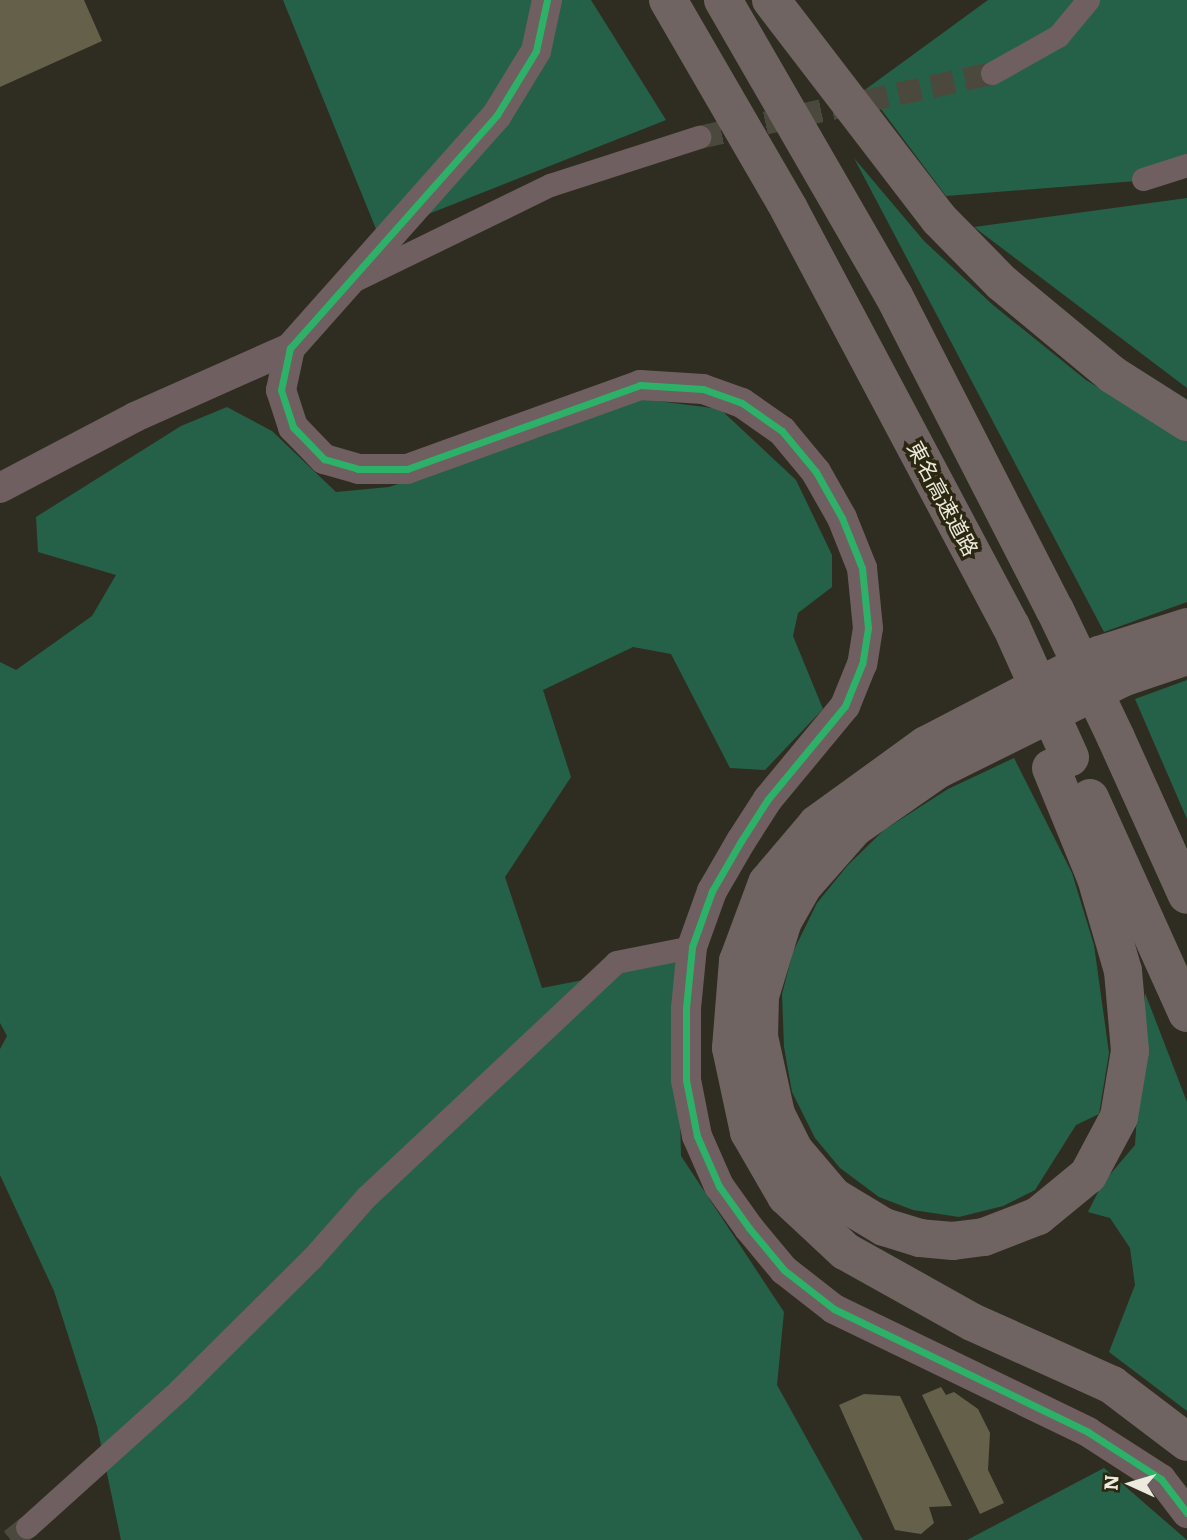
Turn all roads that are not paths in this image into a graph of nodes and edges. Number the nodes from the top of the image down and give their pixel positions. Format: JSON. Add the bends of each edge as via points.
{"nodes":[{"id":1,"x":547,"y":0,"type":"edge"},
{"id":2,"x":668,"y":0,"type":"edge"},
{"id":3,"x":723,"y":0,"type":"edge"},
{"id":4,"x":771,"y":0,"type":"edge"},
{"id":5,"x":1088,"y":0,"type":"edge"},
{"id":6,"x":992,"y":73,"type":"tunnel mouth"},
{"id":7,"x":699,"y":137,"type":"tunnel mouth"},
{"id":8,"x":1187,"y":165,"type":"edge"},
{"id":9,"x":1143,"y":179,"type":"dead end"},
{"id":10,"x":355,"y":279,"type":"junction"},
{"id":11,"x":290,"y":348,"type":"junction"},
{"id":12,"x":1187,"y":422,"type":"edge"},
{"id":13,"x":0,"y":488,"type":"edge"},
{"id":14,"x":1187,"y":627,"type":"edge"},
{"id":15,"x":1187,"y":656,"type":"edge"},
{"id":16,"x":1060,"y":762,"type":"junction"},
{"id":17,"x":1187,"y":895,"type":"edge"},
{"id":18,"x":692,"y":947,"type":"junction"},
{"id":19,"x":1187,"y":1013,"type":"edge"},
{"id":20,"x":1187,"y":1442,"type":"edge"},
{"id":21,"x":1187,"y":1513,"type":"edge"},
{"id":22,"x":27,"y":1527,"type":"tunnel mouth"}],
"edges":[{"from":1,"to":10,"type":"street","via":[[536,51],[496,115]]},
{"from":2,"to":16,"type":"highway","name":"東名高速道路","bridge":true,"via":[[789,209],[1001,633]]},
{"from":3,"to":17,"type":"highway","bridge":true,"via":[[894,296],[1055,610]]},
{"from":4,"to":12,"type":"highway","via":[[930,208],[1002,284],[1112,374]]},
{"from":5,"to":6,"type":"street","via":[[1058,36]]},
{"from":7,"to":10,"type":"street","via":[[550,185]]},
{"from":8,"to":9,"type":"street"},
{"from":10,"to":11,"type":"street"},
{"from":11,"to":13,"type":"street","via":[[135,417]]},
{"from":11,"to":18,"type":"street","via":[[281,390],[293,427],[324,458],[358,469],[407,469],[640,385],[703,389],[742,403],[782,431],[816,472],[842,518],[862,568],[867,628],[862,664],[845,706],[768,799],[741,841],[712,891]]},
{"from":14,"to":20,"type":"highway","via":[[1099,655],[926,745],[817,824],[767,883],[738,961],[731,1048],[749,1132],[786,1196],[845,1251],[972,1322],[1112,1385]]},
{"from":15,"to":16,"type":"highway","via":[[1122,678],[937,770],[854,828],[803,886],[783,920],[760,996],[759,1037],[776,1114],[794,1150],[834,1197],[884,1227],[920,1238],[953,1241],[984,1237],[1038,1216],[1088,1175],[1119,1117],[1130,1051],[1123,971]]},
{"from":16,"to":19,"type":"highway","name":"東名高速道路"},
{"from":18,"to":21,"type":"street","via":[[686,1080],[696,1136],[719,1186],[784,1270],[834,1309],[1088,1432],[1161,1479]]},
{"from":18,"to":22,"type":"street","via":[[616,962],[366,1197],[312,1258],[170,1399]]}]}
